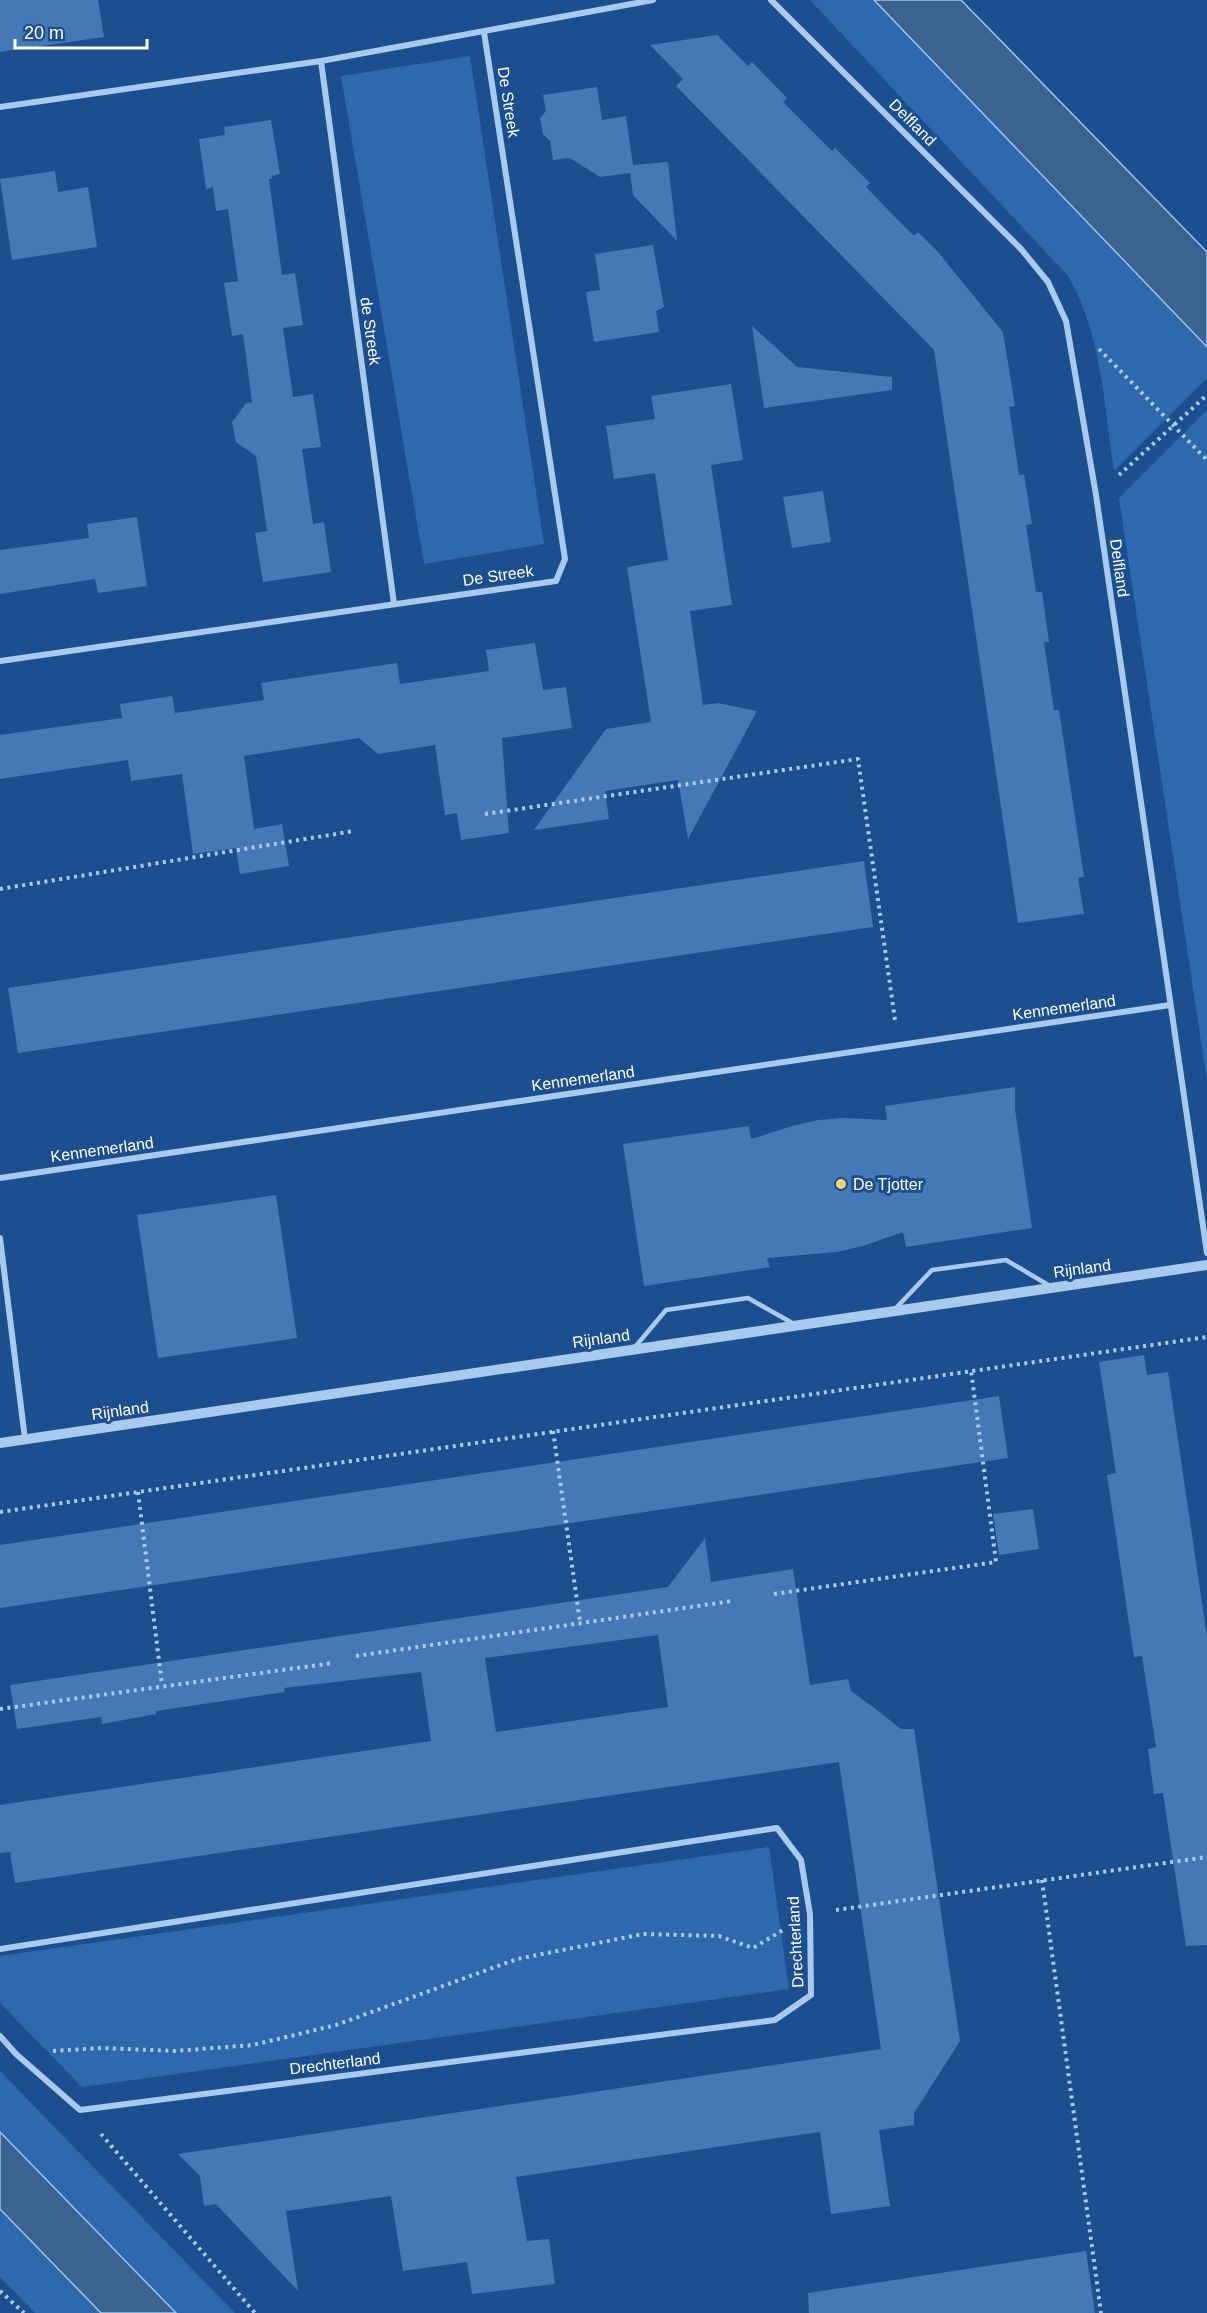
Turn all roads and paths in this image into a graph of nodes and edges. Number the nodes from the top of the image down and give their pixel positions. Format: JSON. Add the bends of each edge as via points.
{"nodes":[{"id":1,"x":653,"y":0,"type":"edge"},
{"id":2,"x":771,"y":0,"type":"edge"},
{"id":3,"x":484,"y":32,"type":"junction"},
{"id":4,"x":321,"y":61,"type":"junction"},
{"id":5,"x":0,"y":107,"type":"edge"},
{"id":6,"x":1066,"y":321,"type":"junction"},
{"id":7,"x":1207,"y":395,"type":"edge"},
{"id":8,"x":1173,"y":425,"type":"junction"},
{"id":9,"x":1207,"y":460,"type":"edge"},
{"id":10,"x":1096,"y":495,"type":"junction"},
{"id":11,"x":394,"y":604,"type":"junction"},
{"id":12,"x":0,"y":661,"type":"edge"},
{"id":13,"x":485,"y":814,"type":"dead end"},
{"id":14,"x":354,"y":831,"type":"dead end"},
{"id":15,"x":0,"y":889,"type":"edge"},
{"id":16,"x":1170,"y":1005,"type":"junction"},
{"id":17,"x":899,"y":1045,"type":"junction"},
{"id":18,"x":0,"y":1178,"type":"edge"},
{"id":19,"x":0,"y":1238,"type":"edge"},
{"id":20,"x":1207,"y":1253,"type":"edge"},
{"id":21,"x":1207,"y":1265,"type":"edge"},
{"id":22,"x":1052,"y":1287,"type":"junction"},
{"id":23,"x":894,"y":1311,"type":"junction"},
{"id":24,"x":796,"y":1325,"type":"junction"},
{"id":25,"x":1207,"y":1337,"type":"edge"},
{"id":26,"x":633,"y":1349,"type":"junction"},
{"id":27,"x":971,"y":1370,"type":"junction"},
{"id":28,"x":553,"y":1431,"type":"junction"},
{"id":29,"x":25,"y":1439,"type":"junction"},
{"id":30,"x":0,"y":1443,"type":"edge"},
{"id":31,"x":138,"y":1492,"type":"junction"},
{"id":32,"x":0,"y":1512,"type":"edge"},
{"id":33,"x":774,"y":1594,"type":"dead end"},
{"id":34,"x":732,"y":1601,"type":"dead end"},
{"id":35,"x":580,"y":1622,"type":"junction"},
{"id":36,"x":356,"y":1656,"type":"dead end"},
{"id":37,"x":333,"y":1663,"type":"dead end"},
{"id":38,"x":162,"y":1685,"type":"junction"},
{"id":39,"x":0,"y":1708,"type":"edge"},
{"id":40,"x":1207,"y":1857,"type":"edge"},
{"id":41,"x":1041,"y":1880,"type":"junction"},
{"id":42,"x":810,"y":1914,"type":"junction"},
{"id":43,"x":0,"y":1948,"type":"edge"},
{"id":44,"x":0,"y":2036,"type":"edge"},
{"id":45,"x":16,"y":2054,"type":"junction"},
{"id":46,"x":80,"y":2110,"type":"junction"},
{"id":47,"x":0,"y":2291,"type":"edge"},
{"id":48,"x":24,"y":2313,"type":"edge"},
{"id":49,"x":255,"y":2313,"type":"edge"},
{"id":50,"x":1101,"y":2313,"type":"edge"}],
"edges":[{"from":1,"to":3,"type":"street"},
{"from":2,"to":6,"type":"street","name":"Delfland","via":[[1021,249],[1048,282]]},
{"from":3,"to":4,"type":"street"},
{"from":3,"to":11,"type":"street","name":"De Streek","via":[[565,559],[556,581]]},
{"from":4,"to":5,"type":"street"},
{"from":4,"to":11,"type":"street","name":"de Streek"},
{"from":6,"to":8,"type":"path"},
{"from":6,"to":10,"type":"street","name":"Delfland"},
{"from":7,"to":8,"type":"path"},
{"from":8,"to":9,"type":"path"},
{"from":8,"to":10,"type":"path"},
{"from":10,"to":16,"type":"street","name":"Delfland"},
{"from":11,"to":12,"type":"street","name":"De Streek"},
{"from":13,"to":17,"type":"path","via":[[858,759]]},
{"from":14,"to":15,"type":"path"},
{"from":16,"to":17,"type":"street","name":"Kennemerland"},
{"from":16,"to":20,"type":"street","name":"Delfland"},
{"from":17,"to":18,"type":"street","name":"Kennemerland"},
{"from":19,"to":29,"type":"street"},
{"from":21,"to":22,"type":"street","name":"Rijnland"},
{"from":22,"to":23,"type":"street","name":"Rijnland"},
{"from":22,"to":23,"type":"lane","via":[[1006,1260],[932,1270]]},
{"from":23,"to":24,"type":"street","name":"Rijnland"},
{"from":24,"to":26,"type":"street","name":"Rijnland"},
{"from":24,"to":26,"type":"lane","via":[[748,1298],[678,1308],[666,1310]]},
{"from":25,"to":27,"type":"path"},
{"from":26,"to":29,"type":"street","name":"Rijnland"},
{"from":27,"to":28,"type":"path"},
{"from":27,"to":33,"type":"path","via":[[996,1562]]},
{"from":28,"to":31,"type":"path"},
{"from":28,"to":35,"type":"path"},
{"from":29,"to":30,"type":"street","name":"Rijnland"},
{"from":31,"to":32,"type":"path"},
{"from":31,"to":38,"type":"path"},
{"from":34,"to":35,"type":"path"},
{"from":35,"to":36,"type":"path"},
{"from":37,"to":38,"type":"path"},
{"from":38,"to":39,"type":"path"},
{"from":40,"to":41,"type":"path"},
{"from":41,"to":42,"type":"path"},
{"from":41,"to":50,"type":"path"},
{"from":42,"to":43,"type":"street","name":"Drechterland","via":[[801,1860],[777,1828]]},
{"from":42,"to":45,"type":"path","via":[[753,1948],[719,1936],[643,1934],[517,1959],[336,2025],[253,2045],[175,2051],[101,2048]]},
{"from":42,"to":46,"type":"street","name":"Drechterland","via":[[811,1995],[775,2020]]},
{"from":44,"to":45,"type":"street"},
{"from":45,"to":46,"type":"street"},
{"from":46,"to":49,"type":"path"},
{"from":47,"to":48,"type":"path"}]}
